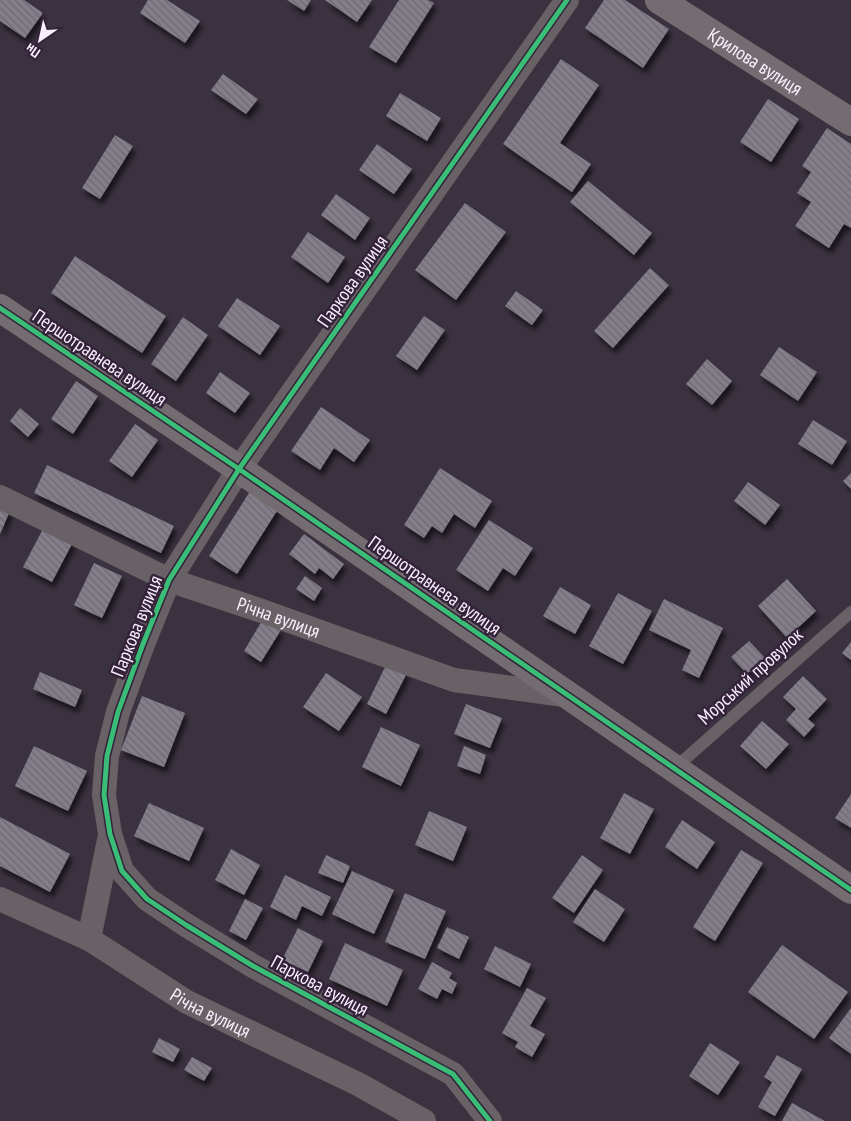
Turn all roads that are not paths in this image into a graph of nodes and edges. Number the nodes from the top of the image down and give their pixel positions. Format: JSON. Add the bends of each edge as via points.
{"nodes":[{"id":1,"x":567,"y":0,"type":"edge"},
{"id":2,"x":659,"y":0,"type":"edge"},
{"id":3,"x":851,"y":122,"type":"edge"},
{"id":4,"x":0,"y":308,"type":"edge"},
{"id":5,"x":240,"y":469,"type":"junction"},
{"id":6,"x":0,"y":497,"type":"edge"},
{"id":7,"x":169,"y":580,"type":"junction"},
{"id":8,"x":851,"y":612,"type":"edge"},
{"id":9,"x":570,"y":696,"type":"junction"},
{"id":10,"x":675,"y":768,"type":"junction"},
{"id":11,"x":110,"y":834,"type":"junction"},
{"id":12,"x":851,"y":890,"type":"edge"},
{"id":13,"x":0,"y":898,"type":"edge"},
{"id":14,"x":89,"y":939,"type":"junction"},
{"id":15,"x":424,"y":1121,"type":"edge"},
{"id":16,"x":490,"y":1121,"type":"edge"}],
"edges":[{"from":1,"to":5,"type":"street","name":"Паркова вулиця"},
{"from":2,"to":3,"type":"street","name":"Крилова вулиця"},
{"from":4,"to":5,"type":"street","name":"Першотравнева вулиця"},
{"from":5,"to":7,"type":"street","name":"Паркова вулиця"},
{"from":5,"to":9,"type":"street","name":"Першотравнева вулиця"},
{"from":6,"to":7,"type":"street","name":"Річна вулиця"},
{"from":7,"to":9,"type":"street","name":"Річна вулиця","via":[[454,680]]},
{"from":7,"to":11,"type":"street","name":"Паркова вулиця","via":[[118,712],[107,756],[104,795]]},
{"from":8,"to":10,"type":"lane","name":"Морський провулок"},
{"from":9,"to":10,"type":"street","name":"Першотравнева вулиця"},
{"from":10,"to":12,"type":"street","name":"Першотравнева вулиця"},
{"from":11,"to":14,"type":"street"},
{"from":11,"to":16,"type":"street","name":"Паркова вулиця","via":[[122,870],[147,899],[254,966],[452,1074]]},
{"from":13,"to":14,"type":"street","name":"Річна вулиця"},
{"from":14,"to":15,"type":"street","name":"Річна вулиця","via":[[187,1002],[358,1084]]}]}
